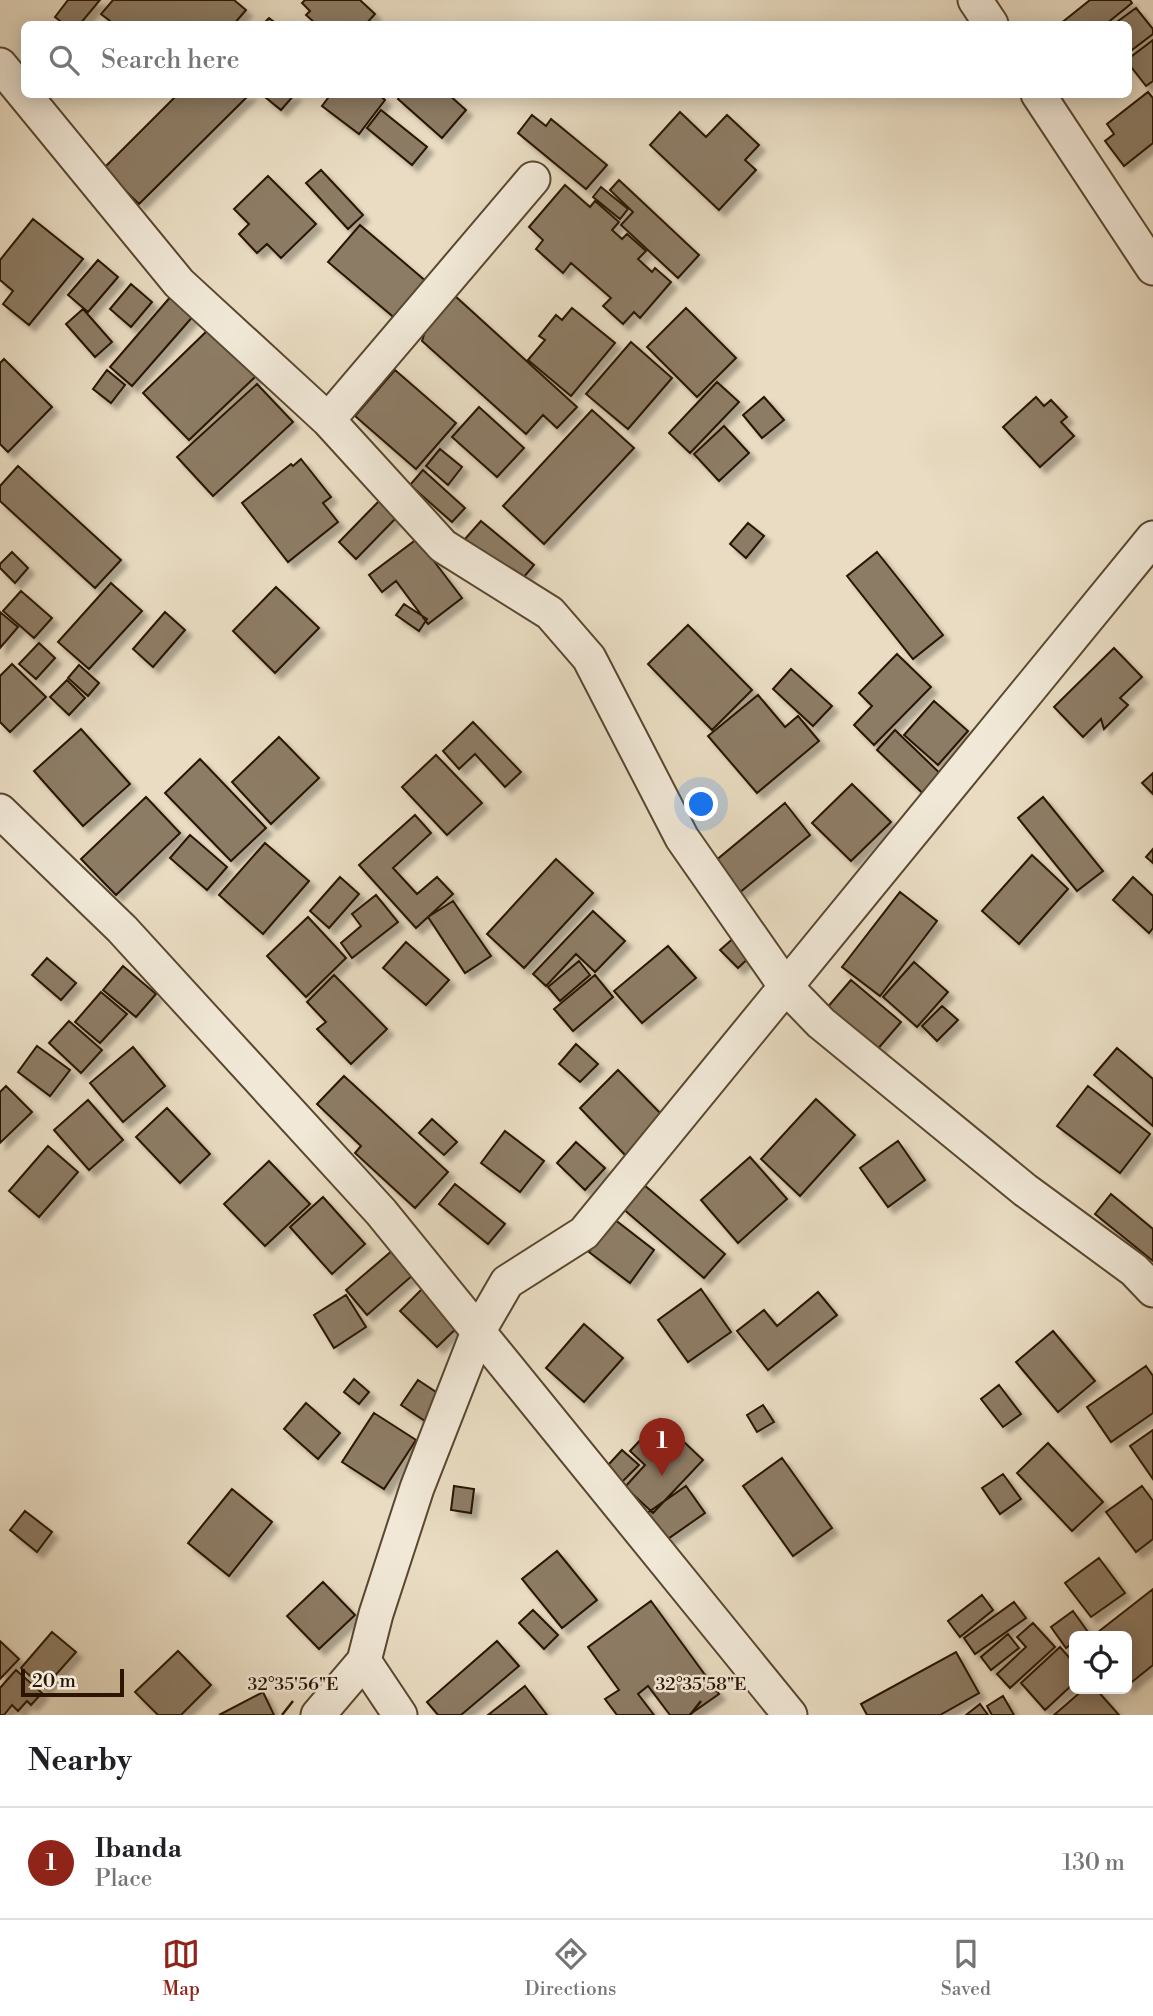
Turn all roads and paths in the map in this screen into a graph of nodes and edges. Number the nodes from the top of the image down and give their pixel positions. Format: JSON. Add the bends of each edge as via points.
{"nodes":[{"id":1,"x":975,"y":0,"type":"edge"},
{"id":2,"x":989,"y":21,"type":"edge"},
{"id":3,"x":0,"y":65,"type":"edge"},
{"id":4,"x":21,"y":91,"type":"edge"},
{"id":5,"x":27,"y":98,"type":"edge"},
{"id":6,"x":1041,"y":98,"type":"edge"},
{"id":7,"x":533,"y":178,"type":"dead end"},
{"id":8,"x":1153,"y":268,"type":"edge"},
{"id":9,"x":328,"y":420,"type":"junction"},
{"id":10,"x":1153,"y":538,"type":"edge"},
{"id":11,"x":0,"y":811,"type":"edge"},
{"id":12,"x":786,"y":987,"type":"junction"},
{"id":13,"x":1153,"y":1290,"type":"edge"},
{"id":14,"x":478,"y":1332,"type":"junction"},
{"id":15,"x":363,"y":1661,"type":"junction"},
{"id":16,"x":318,"y":1715,"type":"edge"},
{"id":17,"x":400,"y":1715,"type":"edge"},
{"id":18,"x":790,"y":1715,"type":"edge"}],
"edges":[{"from":1,"to":2,"type":"street"},
{"from":3,"to":4,"type":"street"},
{"from":5,"to":9,"type":"street","via":[[179,283]]},
{"from":6,"to":8,"type":"street"},
{"from":7,"to":9,"type":"street"},
{"from":9,"to":12,"type":"street","via":[[443,546],[550,613],[589,658],[682,838]]},
{"from":10,"to":12,"type":"street"},
{"from":11,"to":14,"type":"street","via":[[150,959],[381,1212]]},
{"from":12,"to":13,"type":"street","via":[[821,1023],[1025,1190],[1134,1270]]},
{"from":12,"to":14,"type":"street","via":[[584,1233],[507,1282]]},
{"from":14,"to":15,"type":"street","via":[[417,1488]]},
{"from":14,"to":18,"type":"street"},
{"from":15,"to":16,"type":"street"},
{"from":15,"to":17,"type":"street"}]}
